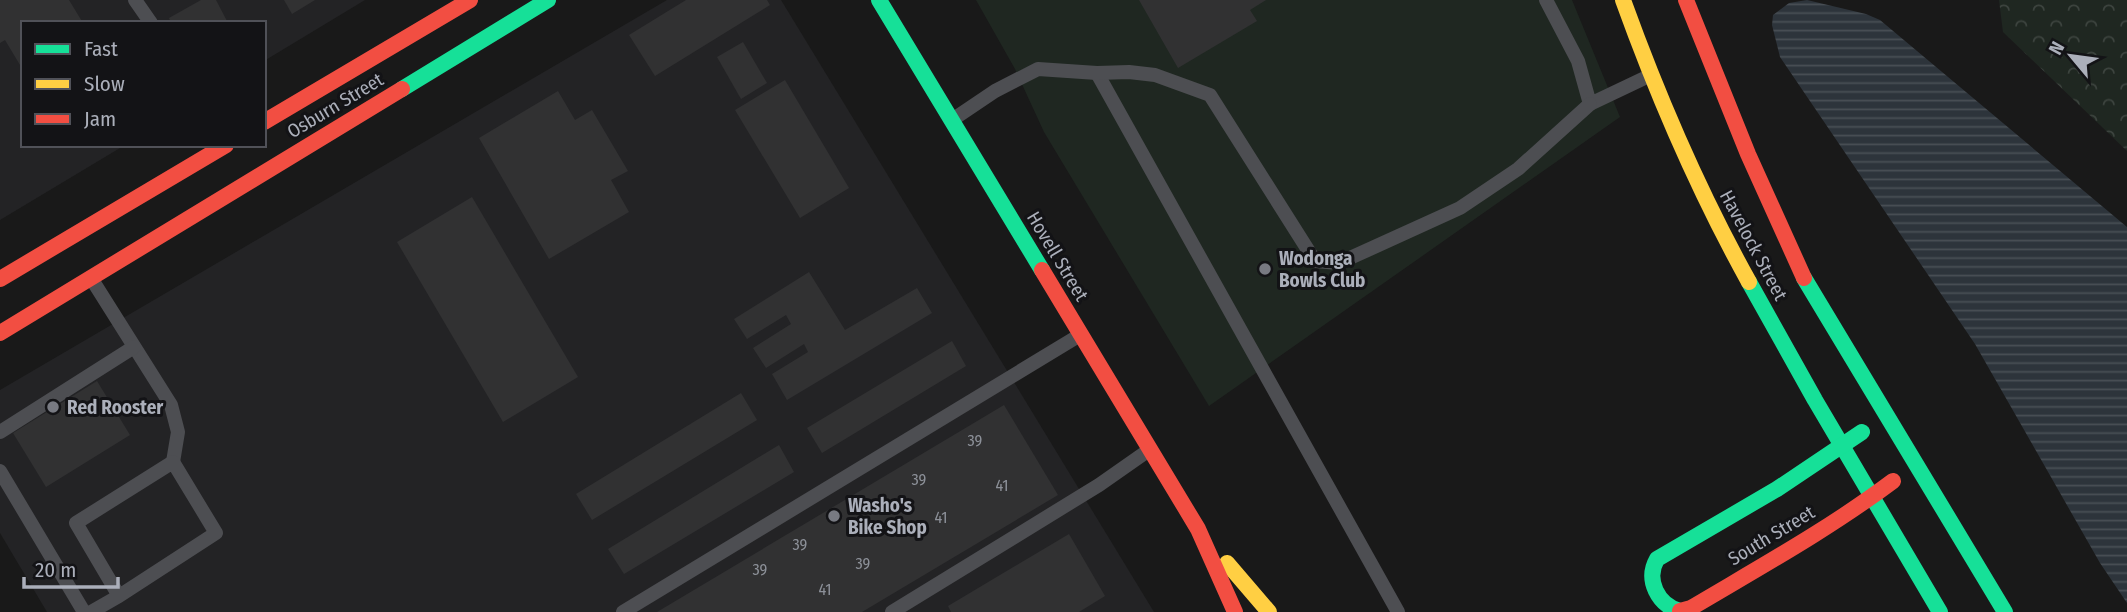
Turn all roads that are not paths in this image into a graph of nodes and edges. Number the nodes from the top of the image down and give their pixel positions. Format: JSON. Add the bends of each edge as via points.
{"nodes":[{"id":1,"x":135,"y":0,"type":"edge"},
{"id":2,"x":470,"y":0,"type":"edge"},
{"id":3,"x":548,"y":0,"type":"edge"},
{"id":4,"x":1546,"y":0,"type":"edge"},
{"id":5,"x":1622,"y":0,"type":"edge"},
{"id":6,"x":1686,"y":0,"type":"edge"},
{"id":7,"x":881,"y":1,"type":"edge"},
{"id":8,"x":150,"y":21,"type":"edge"},
{"id":9,"x":1097,"y":72,"type":"junction"},
{"id":10,"x":1651,"y":75,"type":"junction"},
{"id":11,"x":1590,"y":104,"type":"junction"},
{"id":12,"x":951,"y":120,"type":"junction"},
{"id":13,"x":266,"y":121,"type":"edge"},
{"id":14,"x":222,"y":147,"type":"edge"},
{"id":15,"x":87,"y":273,"type":"junction"},
{"id":16,"x":0,"y":279,"type":"edge"},
{"id":17,"x":0,"y":333,"type":"edge"},
{"id":18,"x":1081,"y":335,"type":"junction"},
{"id":19,"x":134,"y":347,"type":"junction"},
{"id":20,"x":1885,"y":416,"type":"junction"},
{"id":21,"x":0,"y":432,"type":"edge"},
{"id":22,"x":1842,"y":445,"type":"junction"},
{"id":23,"x":1150,"y":449,"type":"junction"},
{"id":24,"x":173,"y":462,"type":"junction"},
{"id":25,"x":1914,"y":464,"type":"junction"},
{"id":26,"x":0,"y":471,"type":"edge"},
{"id":27,"x":1872,"y":497,"type":"junction"},
{"id":28,"x":1198,"y":529,"type":"junction"},
{"id":29,"x":119,"y":596,"type":"junction"},
{"id":30,"x":84,"y":612,"type":"edge"},
{"id":31,"x":91,"y":612,"type":"edge"},
{"id":32,"x":623,"y":612,"type":"edge"},
{"id":33,"x":892,"y":612,"type":"edge"},
{"id":34,"x":1235,"y":612,"type":"edge"},
{"id":35,"x":1269,"y":612,"type":"edge"},
{"id":36,"x":1398,"y":612,"type":"edge"},
{"id":37,"x":1940,"y":612,"type":"edge"},
{"id":38,"x":2005,"y":612,"type":"edge"}],
"edges":[{"from":1,"to":8,"type":"lane"},
{"from":2,"to":13,"type":"street","name":"Osburn Street"},
{"from":3,"to":15,"type":"street","name":"Osburn Street"},
{"from":4,"to":11,"type":"lane","via":[[1578,61]]},
{"from":5,"to":10,"type":"street","name":"Havelock Street"},
{"from":6,"to":20,"type":"street","name":"Havelock Street","via":[[1798,269]]},
{"from":7,"to":12,"type":"street","name":"Hovell Street"},
{"from":9,"to":11,"type":"lane","via":[[1155,75],[1210,95],[1315,261],[1339,263],[1461,208],[1518,169]]},
{"from":9,"to":12,"type":"lane","via":[[1038,69]]},
{"from":9,"to":36,"type":"lane"},
{"from":10,"to":11,"type":"lane"},
{"from":10,"to":22,"type":"street","name":"Havelock Street","via":[[1743,272]]},
{"from":12,"to":18,"type":"street","name":"Hovell Street"},
{"from":14,"to":16,"type":"street","via":[[69,245]]},
{"from":15,"to":17,"type":"street","name":"Osburn Street"},
{"from":15,"to":19,"type":"lane"},
{"from":18,"to":23,"type":"street","name":"Hovell Street"},
{"from":18,"to":32,"type":"lane"},
{"from":19,"to":21,"type":"lane"},
{"from":19,"to":24,"type":"lane","via":[[171,405],[178,432]]},
{"from":20,"to":22,"type":"street","name":"South Street"},
{"from":20,"to":25,"type":"street","name":"Havelock Street"},
{"from":22,"to":27,"type":"street","name":"Havelock Street"},
{"from":22,"to":27,"type":"street","name":"South Street","via":[[1777,489],[1662,555],[1651,575],[1659,596],[1678,611],[1691,608]]},
{"from":23,"to":28,"type":"street","name":"Hovell Street"},
{"from":23,"to":33,"type":"lane"},
{"from":24,"to":29,"type":"lane","via":[[216,533]]},
{"from":24,"to":29,"type":"lane","via":[[76,523]]},
{"from":25,"to":27,"type":"street"},
{"from":25,"to":38,"type":"street","name":"Havelock Street"},
{"from":26,"to":30,"type":"lane"},
{"from":27,"to":37,"type":"street","name":"Havelock Street"},
{"from":28,"to":34,"type":"street","name":"Hovell Street"},
{"from":28,"to":35,"type":"street","name":"Hovell Street"},
{"from":29,"to":31,"type":"lane"}]}
